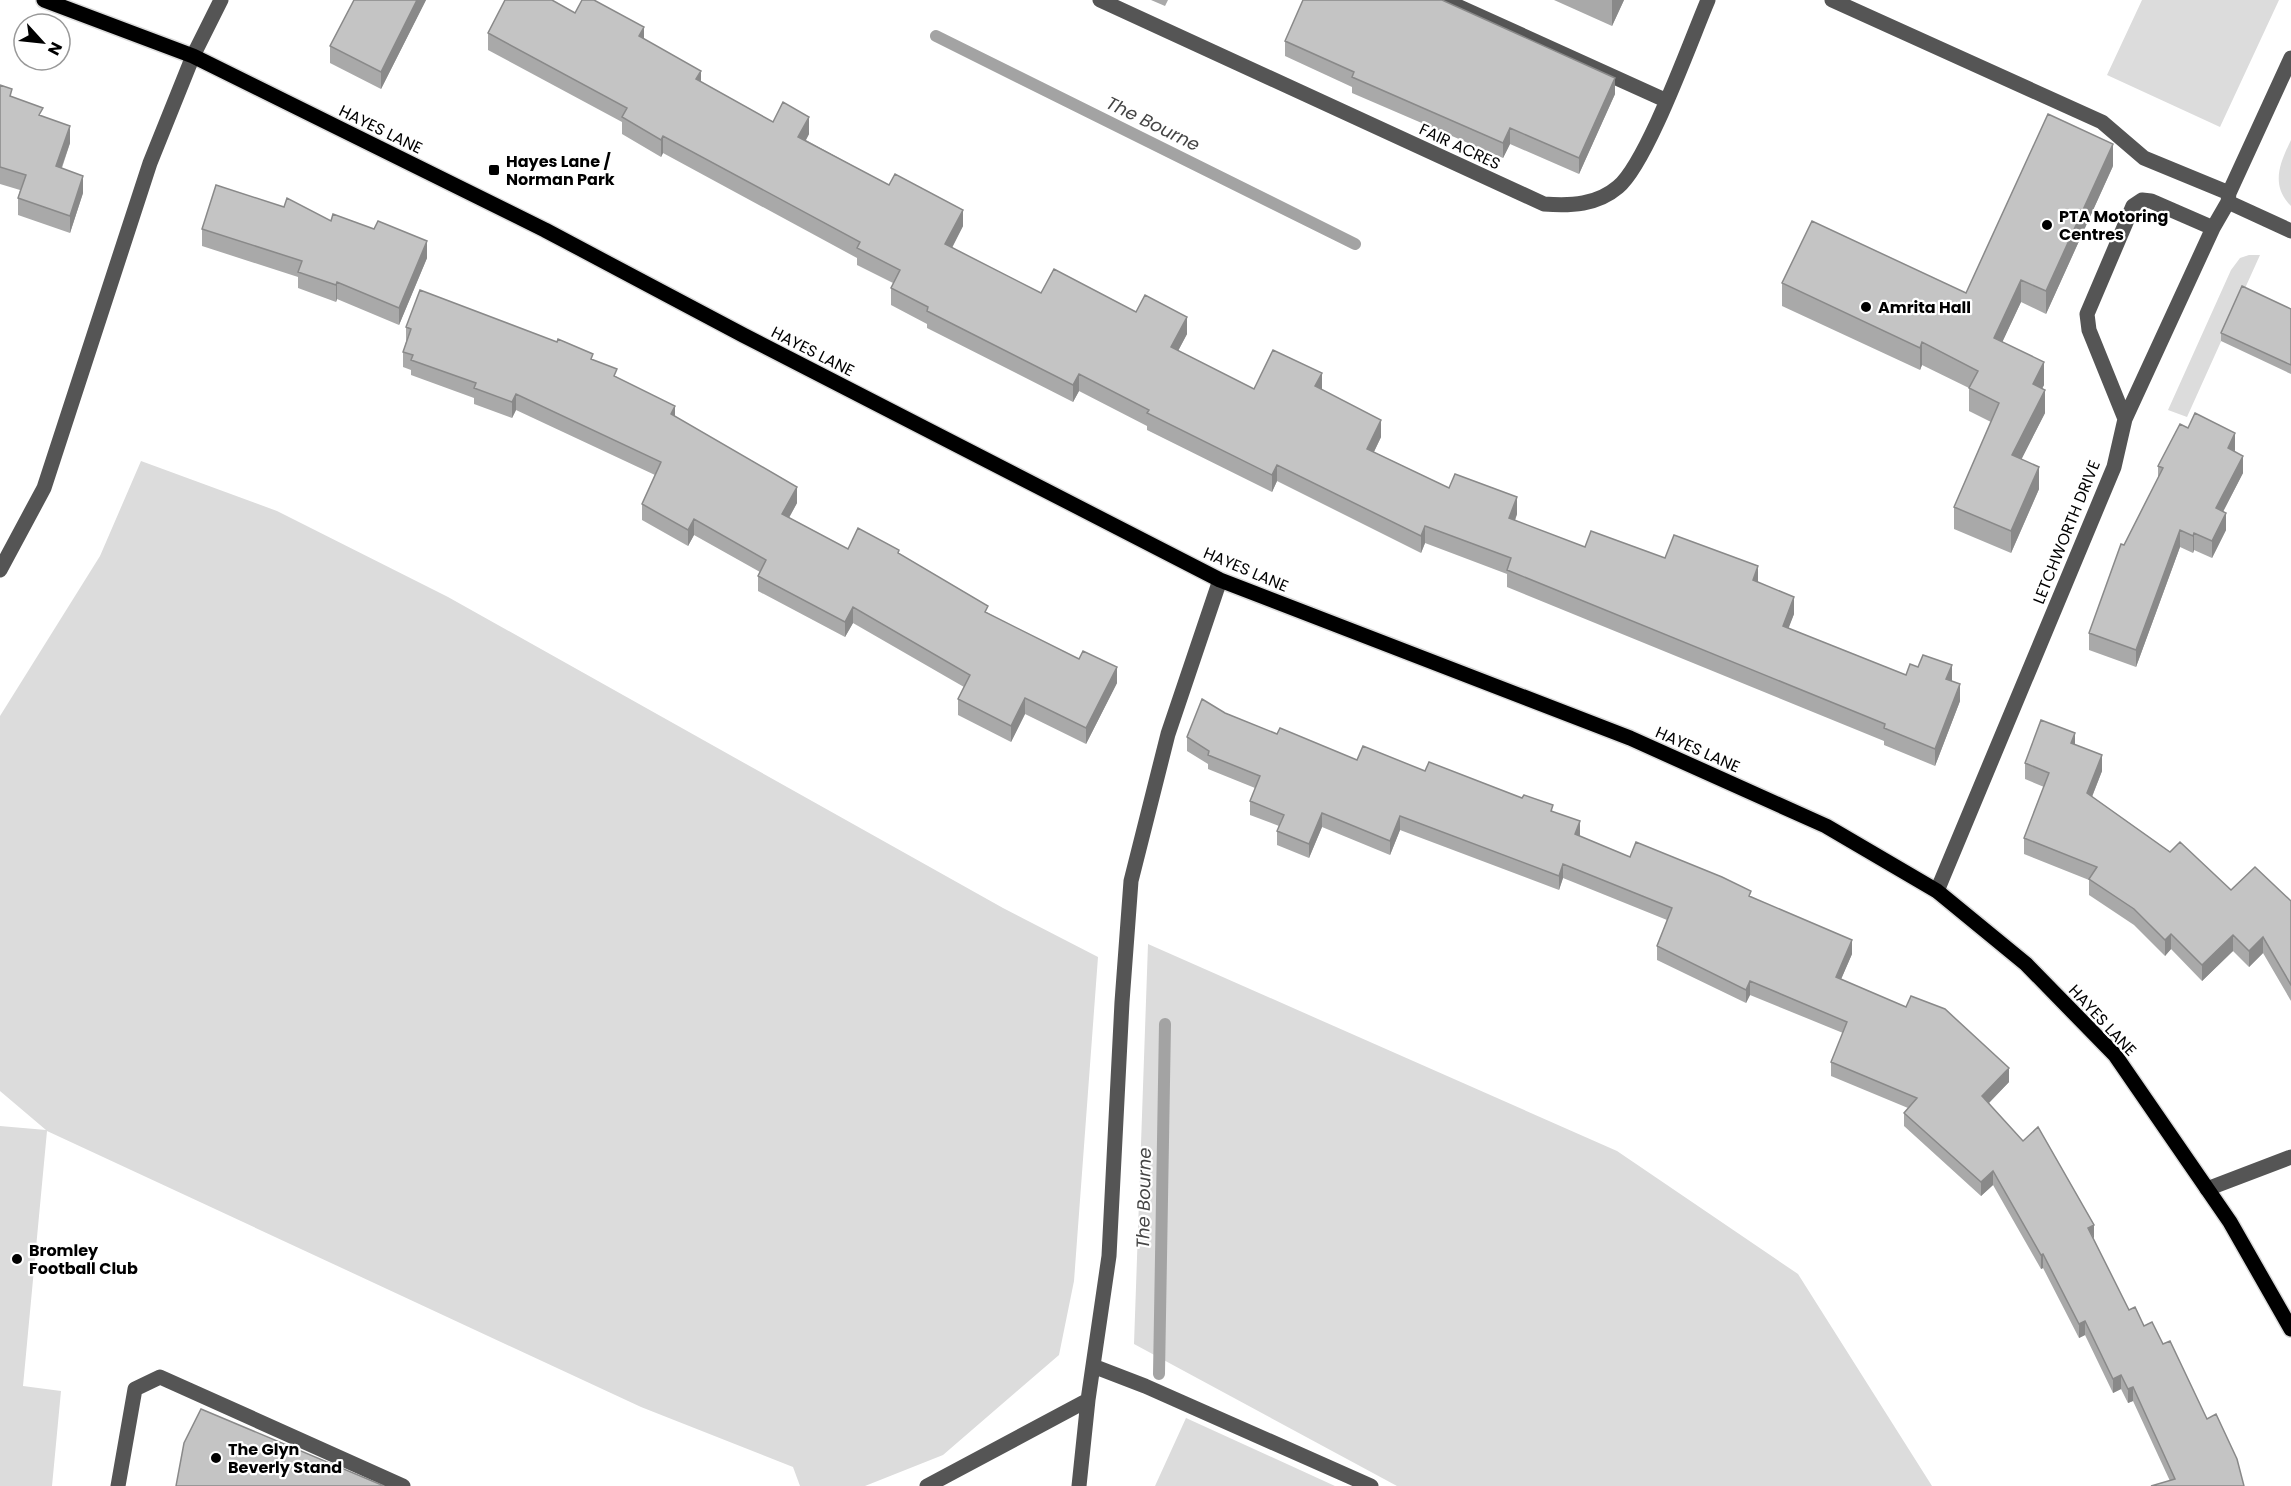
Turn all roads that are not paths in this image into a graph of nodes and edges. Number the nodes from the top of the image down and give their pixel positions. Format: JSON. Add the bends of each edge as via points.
{"nodes":[{"id":1,"x":44,"y":0,"type":"edge"},
{"id":2,"x":221,"y":0,"type":"edge"},
{"id":3,"x":1100,"y":0,"type":"edge"},
{"id":4,"x":1444,"y":0,"type":"edge"},
{"id":5,"x":1708,"y":0,"type":"edge"},
{"id":6,"x":1832,"y":0,"type":"edge"},
{"id":7,"x":193,"y":56,"type":"junction"},
{"id":8,"x":2291,"y":58,"type":"edge"},
{"id":9,"x":1665,"y":100,"type":"junction"},
{"id":10,"x":2228,"y":198,"type":"junction"},
{"id":11,"x":2213,"y":228,"type":"junction"},
{"id":12,"x":2291,"y":231,"type":"edge"},
{"id":13,"x":2125,"y":419,"type":"junction"},
{"id":14,"x":0,"y":570,"type":"edge"},
{"id":15,"x":1220,"y":580,"type":"junction"},
{"id":16,"x":1936,"y":891,"type":"junction"},
{"id":17,"x":2291,"y":1157,"type":"edge"},
{"id":18,"x":2207,"y":1189,"type":"junction"},
{"id":19,"x":2291,"y":1329,"type":"edge"},
{"id":20,"x":1093,"y":1366,"type":"junction"},
{"id":21,"x":1088,"y":1400,"type":"junction"},
{"id":22,"x":1078,"y":1485,"type":"edge"},
{"id":23,"x":118,"y":1486,"type":"edge"},
{"id":24,"x":403,"y":1486,"type":"edge"},
{"id":25,"x":927,"y":1486,"type":"edge"},
{"id":26,"x":1371,"y":1486,"type":"edge"}],
"edges":[{"from":1,"to":7,"type":"main road","name":"HAYES LANE"},
{"from":2,"to":7,"type":"street"},
{"from":3,"to":9,"type":"street","name":"FAIR ACRES","via":[[1544,204],[1571,206],[1598,200],[1619,186],[1649,137]]},
{"from":4,"to":9,"type":"street"},
{"from":5,"to":9,"type":"street","name":"FAIR ACRES"},
{"from":6,"to":10,"type":"street","via":[[2102,122],[2144,158]]},
{"from":7,"to":14,"type":"street","via":[[150,163],[44,488]]},
{"from":7,"to":15,"type":"main road","name":"HAYES LANE","via":[[545,230]]},
{"from":8,"to":10,"type":"street","name":"LETCHWORTH DRIVE"},
{"from":10,"to":11,"type":"street","name":"LETCHWORTH DRIVE"},
{"from":10,"to":12,"type":"street"},
{"from":11,"to":13,"type":"street","name":"LETCHWORTH DRIVE"},
{"from":11,"to":13,"type":"street","via":[[2151,201],[2142,200],[2133,206],[2087,314],[2089,330]]},
{"from":13,"to":16,"type":"street","name":"LETCHWORTH DRIVE","via":[[2114,467]]},
{"from":15,"to":16,"type":"main road","name":"HAYES LANE","via":[[1630,738],[1826,826]]},
{"from":15,"to":20,"type":"street","via":[[1168,734],[1131,881],[1109,1257]]},
{"from":16,"to":18,"type":"main road","name":"HAYES LANE","via":[[2026,964],[2115,1055]]},
{"from":17,"to":18,"type":"street"},
{"from":18,"to":19,"type":"main road","name":"HAYES LANE"},
{"from":20,"to":21,"type":"street"},
{"from":20,"to":26,"type":"street"},
{"from":21,"to":22,"type":"street"},
{"from":21,"to":25,"type":"street"},
{"from":23,"to":24,"type":"street","via":[[135,1389],[160,1377]]}]}
